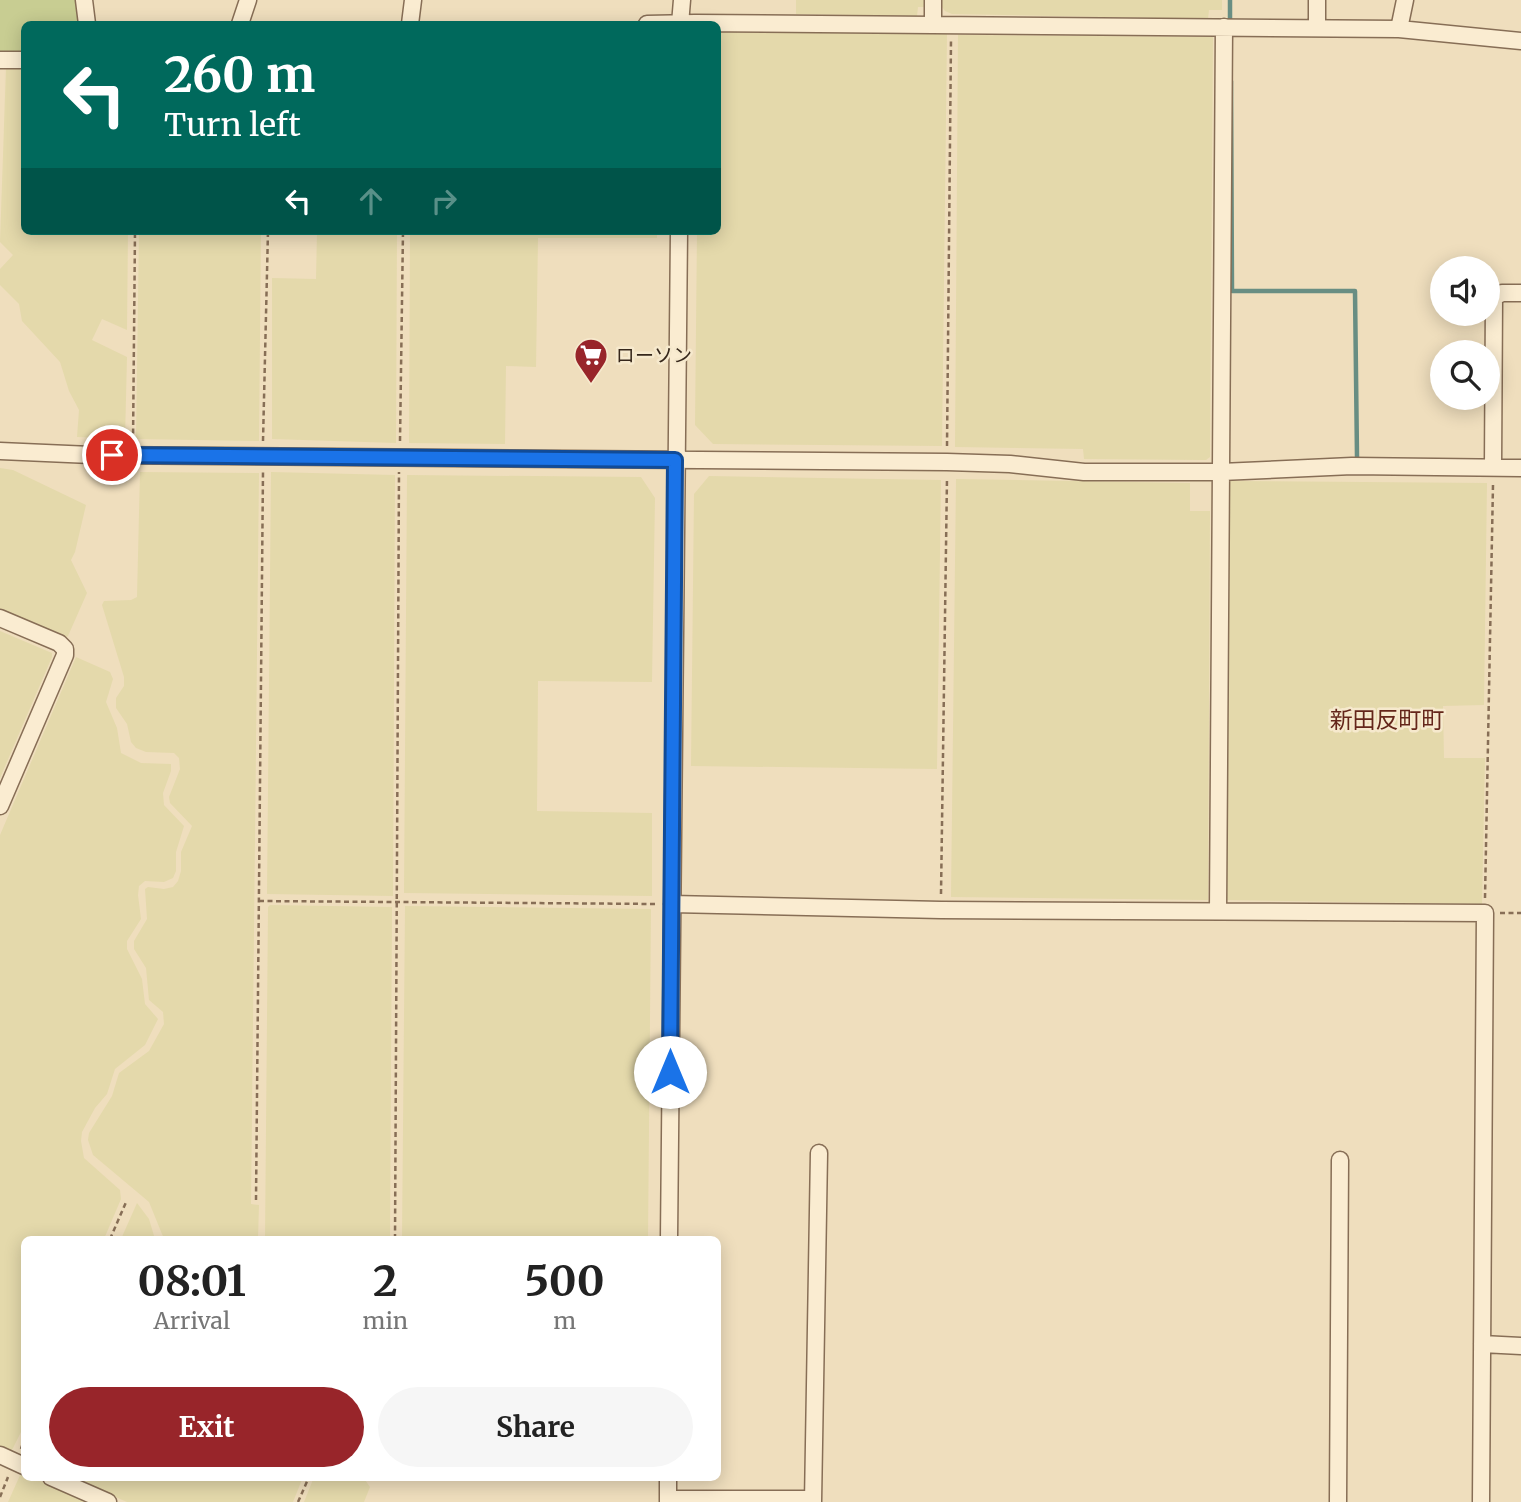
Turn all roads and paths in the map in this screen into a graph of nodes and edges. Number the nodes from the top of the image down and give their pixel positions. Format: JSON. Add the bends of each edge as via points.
{"nodes":[{"id":1,"x":84,"y":0,"type":"edge"},
{"id":2,"x":248,"y":0,"type":"edge"},
{"id":3,"x":413,"y":0,"type":"edge"},
{"id":4,"x":682,"y":0,"type":"edge"},
{"id":5,"x":933,"y":0,"type":"edge"},
{"id":6,"x":1317,"y":0,"type":"edge"},
{"id":7,"x":1405,"y":0,"type":"edge"},
{"id":8,"x":88,"y":21,"type":"edge"},
{"id":9,"x":241,"y":21,"type":"edge"},
{"id":10,"x":410,"y":21,"type":"edge"},
{"id":11,"x":680,"y":21,"type":"edge"},
{"id":12,"x":721,"y":24,"type":"edge"},
{"id":13,"x":933,"y":25,"type":"junction"},
{"id":14,"x":951,"y":26,"type":"junction"},
{"id":15,"x":1224,"y":27,"type":"junction"},
{"id":16,"x":1317,"y":28,"type":"junction"},
{"id":17,"x":1399,"y":29,"type":"junction"},
{"id":18,"x":1521,"y":41,"type":"edge"},
{"id":19,"x":0,"y":60,"type":"edge"},
{"id":20,"x":21,"y":60,"type":"edge"},
{"id":21,"x":135,"y":235,"type":"edge"},
{"id":22,"x":268,"y":235,"type":"edge"},
{"id":23,"x":403,"y":235,"type":"edge"},
{"id":24,"x":679,"y":235,"type":"edge"},
{"id":25,"x":1521,"y":293,"type":"edge"},
{"id":26,"x":0,"y":451,"type":"edge"},
{"id":27,"x":133,"y":455,"type":"junction"},
{"id":28,"x":263,"y":457,"type":"junction"},
{"id":29,"x":399,"y":458,"type":"junction"},
{"id":30,"x":675,"y":460,"type":"junction"},
{"id":31,"x":947,"y":462,"type":"junction"},
{"id":32,"x":1493,"y":467,"type":"junction"},
{"id":33,"x":1521,"y":468,"type":"edge"},
{"id":34,"x":1216,"y":472,"type":"junction"},
{"id":35,"x":0,"y":618,"type":"edge"},
{"id":36,"x":0,"y":806,"type":"edge"},
{"id":37,"x":259,"y":901,"type":"junction"},
{"id":38,"x":397,"y":902,"type":"junction"},
{"id":39,"x":672,"y":904,"type":"junction"},
{"id":40,"x":941,"y":910,"type":"junction"},
{"id":41,"x":1218,"y":911,"type":"junction"},
{"id":42,"x":1521,"y":913,"type":"edge"},
{"id":43,"x":1485,"y":914,"type":"junction"},
{"id":44,"x":819,"y":1153,"type":"dead end"},
{"id":45,"x":1340,"y":1160,"type":"dead end"},
{"id":46,"x":127,"y":1200,"type":"dead end"},
{"id":47,"x":256,"y":1200,"type":"dead end"},
{"id":48,"x":111,"y":1236,"type":"edge"},
{"id":49,"x":395,"y":1236,"type":"edge"},
{"id":50,"x":669,"y":1236,"type":"edge"},
{"id":51,"x":1482,"y":1345,"type":"junction"},
{"id":52,"x":1521,"y":1346,"type":"edge"},
{"id":53,"x":0,"y":1455,"type":"edge"},
{"id":54,"x":21,"y":1465,"type":"edge"},
{"id":55,"x":60,"y":1481,"type":"edge"},
{"id":56,"x":307,"y":1481,"type":"edge"},
{"id":57,"x":668,"y":1481,"type":"edge"},
{"id":58,"x":668,"y":1500,"type":"edge"},
{"id":59,"x":813,"y":1500,"type":"edge"},
{"id":60,"x":108,"y":1502,"type":"edge"},
{"id":61,"x":298,"y":1502,"type":"edge"},
{"id":62,"x":1338,"y":1502,"type":"edge"},
{"id":63,"x":1481,"y":1502,"type":"edge"}],
"edges":[{"from":1,"to":8,"type":"street"},
{"from":2,"to":9,"type":"street"},
{"from":3,"to":10,"type":"street"},
{"from":4,"to":11,"type":"street"},
{"from":5,"to":13,"type":"street"},
{"from":6,"to":16,"type":"street"},
{"from":7,"to":17,"type":"street"},
{"from":12,"to":13,"type":"street"},
{"from":13,"to":14,"type":"street"},
{"from":14,"to":15,"type":"street"},
{"from":14,"to":31,"type":"path"},
{"from":15,"to":16,"type":"street"},
{"from":15,"to":34,"type":"street"},
{"from":16,"to":17,"type":"street"},
{"from":17,"to":18,"type":"street"},
{"from":19,"to":20,"type":"street"},
{"from":21,"to":27,"type":"path"},
{"from":22,"to":28,"type":"path"},
{"from":23,"to":29,"type":"path"},
{"from":24,"to":30,"type":"street"},
{"from":25,"to":32,"type":"street","via":[[1494,297]]},
{"from":26,"to":27,"type":"street"},
{"from":27,"to":28,"type":"street"},
{"from":28,"to":29,"type":"street"},
{"from":28,"to":37,"type":"path"},
{"from":29,"to":30,"type":"street"},
{"from":29,"to":38,"type":"path"},
{"from":30,"to":31,"type":"street"},
{"from":30,"to":39,"type":"street"},
{"from":31,"to":34,"type":"street","via":[[1084,472]]},
{"from":31,"to":40,"type":"path"},
{"from":32,"to":33,"type":"street"},
{"from":32,"to":34,"type":"street","via":[[1352,466]]},
{"from":32,"to":43,"type":"path"},
{"from":34,"to":41,"type":"street"},
{"from":35,"to":36,"type":"street","via":[[65,649]]},
{"from":37,"to":38,"type":"path"},
{"from":37,"to":47,"type":"path"},
{"from":38,"to":39,"type":"path"},
{"from":38,"to":49,"type":"path"},
{"from":39,"to":40,"type":"street"},
{"from":39,"to":50,"type":"street"},
{"from":40,"to":41,"type":"street"},
{"from":41,"to":43,"type":"street"},
{"from":42,"to":43,"type":"path"},
{"from":43,"to":51,"type":"street"},
{"from":44,"to":59,"type":"street"},
{"from":45,"to":62,"type":"street"},
{"from":46,"to":48,"type":"path"},
{"from":51,"to":52,"type":"street"},
{"from":51,"to":63,"type":"street"},
{"from":53,"to":54,"type":"street"},
{"from":55,"to":60,"type":"street"},
{"from":56,"to":61,"type":"path"},
{"from":57,"to":58,"type":"street"},
{"from":58,"to":59,"type":"street"}]}
